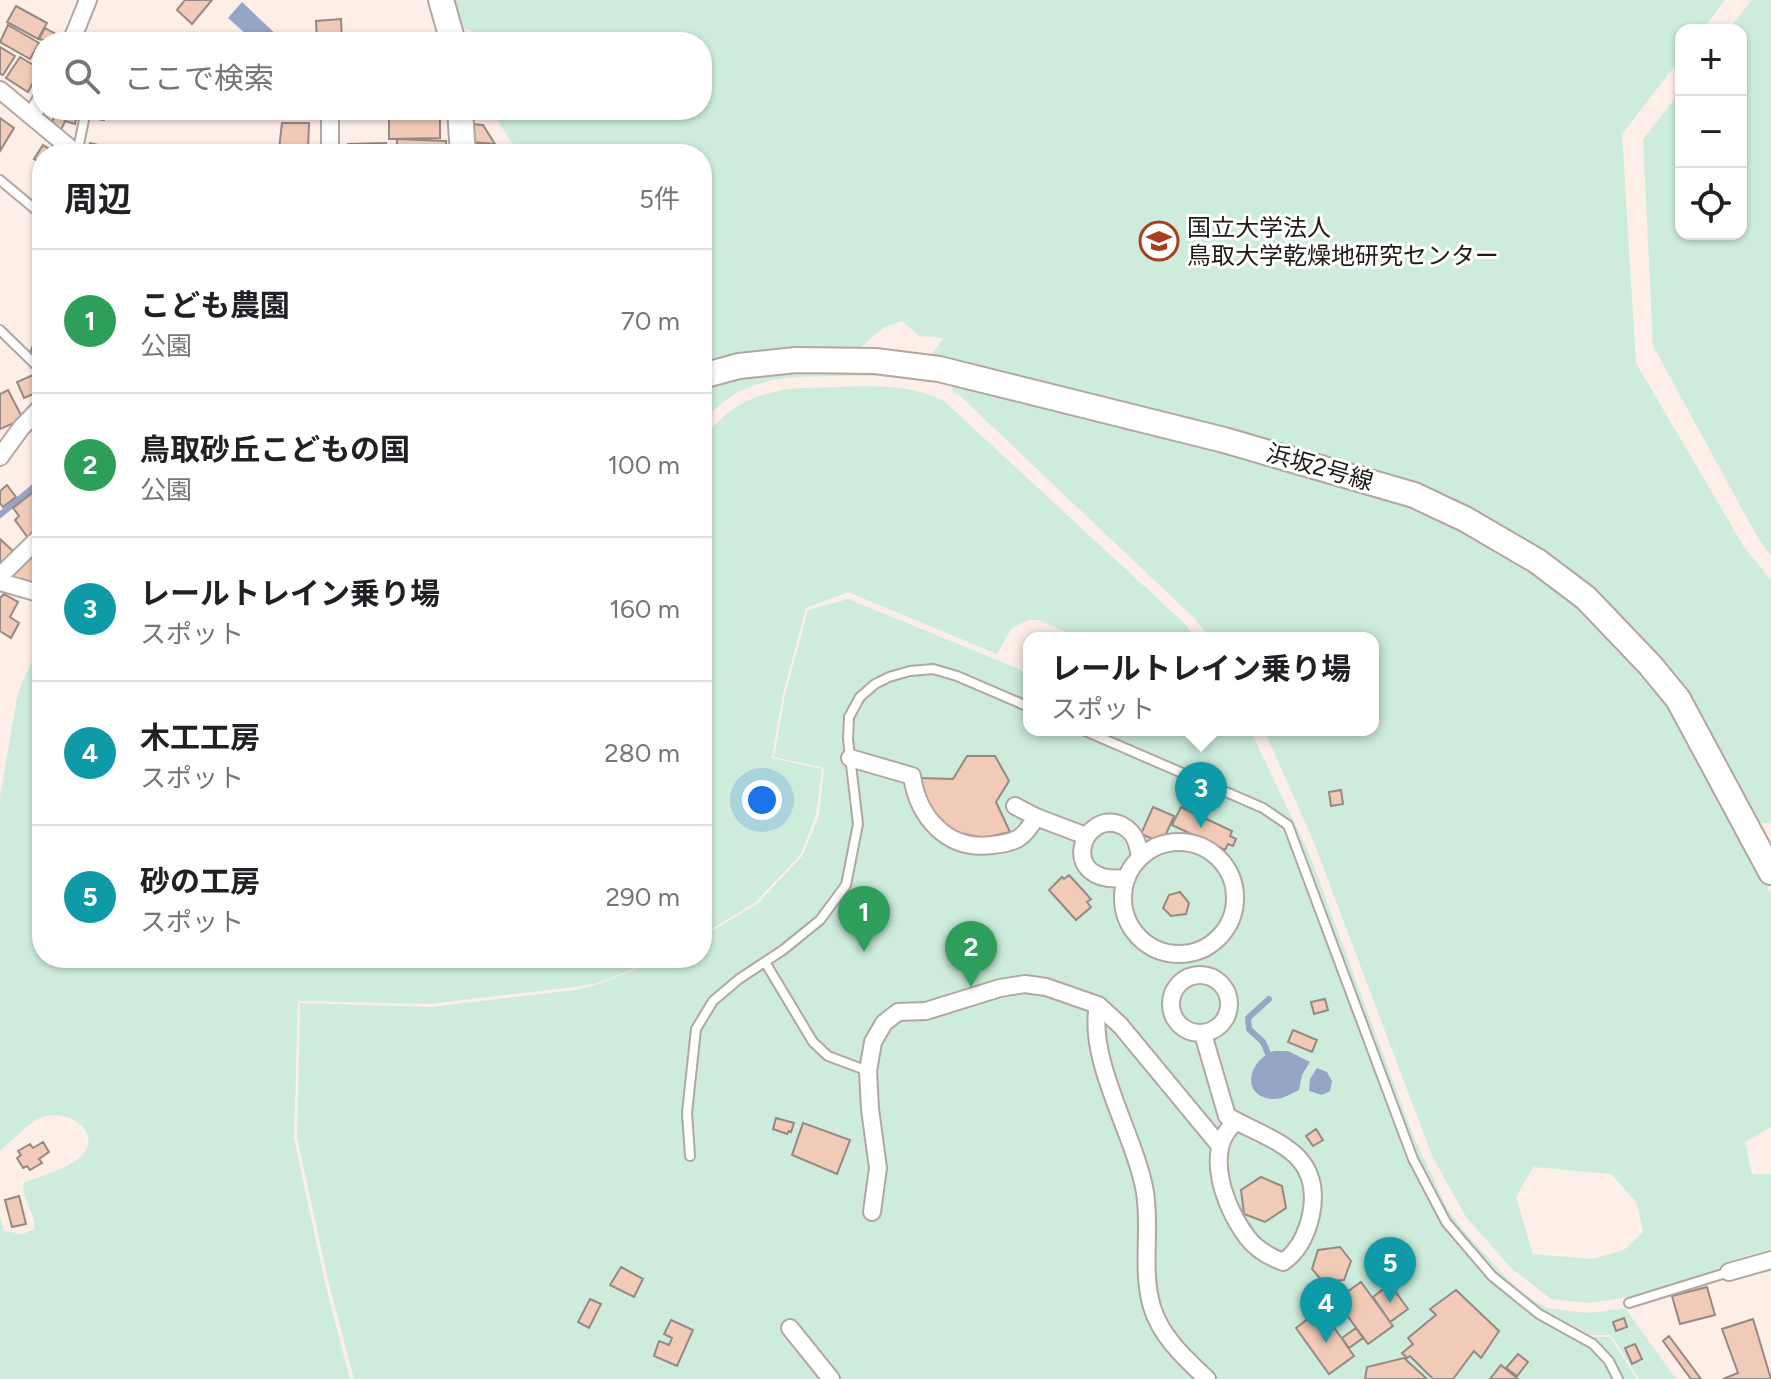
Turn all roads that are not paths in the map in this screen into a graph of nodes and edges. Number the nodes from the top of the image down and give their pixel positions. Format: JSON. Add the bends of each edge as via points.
{"nodes":[{"id":1,"x":88,"y":0,"type":"edge"},
{"id":2,"x":441,"y":0,"type":"edge"},
{"id":3,"x":75,"y":32,"type":"edge"},
{"id":4,"x":450,"y":32,"type":"edge"},
{"id":5,"x":0,"y":90,"type":"edge"},
{"id":6,"x":32,"y":116,"type":"edge"},
{"id":7,"x":37,"y":120,"type":"edge"},
{"id":8,"x":84,"y":120,"type":"edge"},
{"id":9,"x":330,"y":120,"type":"edge"},
{"id":10,"x":461,"y":120,"type":"edge"},
{"id":11,"x":65,"y":144,"type":"edge"},
{"id":12,"x":79,"y":144,"type":"edge"},
{"id":13,"x":330,"y":144,"type":"edge"},
{"id":14,"x":462,"y":144,"type":"edge"},
{"id":15,"x":0,"y":180,"type":"edge"},
{"id":16,"x":32,"y":207,"type":"edge"},
{"id":17,"x":0,"y":330,"type":"edge"},
{"id":18,"x":32,"y":361,"type":"edge"},
{"id":19,"x":712,"y":373,"type":"edge"},
{"id":20,"x":32,"y":418,"type":"edge"},
{"id":21,"x":2,"y":452,"type":"edge"},
{"id":22,"x":32,"y":545,"type":"edge"},
{"id":23,"x":0,"y":576,"type":"edge"},
{"id":24,"x":0,"y":582,"type":"edge"},
{"id":25,"x":32,"y":591,"type":"edge"},
{"id":26,"x":1023,"y":704,"type":"edge"},
{"id":27,"x":1097,"y":736,"type":"edge"},
{"id":28,"x":850,"y":758,"type":"junction"},
{"id":29,"x":1015,"y":806,"type":"dead end"},
{"id":30,"x":1036,"y":817,"type":"junction"},
{"id":31,"x":1086,"y":836,"type":"junction"},
{"id":32,"x":1140,"y":858,"type":"junction"},
{"id":33,"x":1771,"y":872,"type":"edge"},
{"id":34,"x":1127,"y":878,"type":"junction"},
{"id":35,"x":1188,"y":954,"type":"junction"},
{"id":36,"x":765,"y":962,"type":"junction"},
{"id":37,"x":1192,"y":976,"type":"junction"},
{"id":38,"x":1098,"y":1005,"type":"junction"},
{"id":39,"x":1203,"y":1034,"type":"junction"},
{"id":40,"x":868,"y":1071,"type":"junction"},
{"id":41,"x":1236,"y":1122,"type":"junction"},
{"id":42,"x":1220,"y":1146,"type":"junction"},
{"id":43,"x":690,"y":1156,"type":"dead end"},
{"id":44,"x":872,"y":1212,"type":"dead end"},
{"id":45,"x":1771,"y":1260,"type":"edge"},
{"id":46,"x":1729,"y":1272,"type":"joint"},
{"id":47,"x":1629,"y":1303,"type":"dead end"},
{"id":48,"x":790,"y":1328,"type":"dead end"},
{"id":49,"x":831,"y":1379,"type":"edge"},
{"id":50,"x":1207,"y":1379,"type":"edge"},
{"id":51,"x":1618,"y":1379,"type":"edge"}],
"edges":[{"from":1,"to":3,"type":"street"},
{"from":2,"to":4,"type":"street"},
{"from":5,"to":6,"type":"street"},
{"from":7,"to":11,"type":"street"},
{"from":8,"to":12,"type":"lane"},
{"from":9,"to":13,"type":"street"},
{"from":10,"to":14,"type":"street"},
{"from":15,"to":16,"type":"lane"},
{"from":17,"to":18,"type":"lane"},
{"from":19,"to":33,"type":"street","name":"浜坂2号線","via":[[796,360],[939,369],[1224,440],[1414,495],[1465,519],[1537,561],[1586,598],[1640,653],[1678,699]]},
{"from":20,"to":21,"type":"street"},
{"from":22,"to":23,"type":"street"},
{"from":24,"to":25,"type":"street"},
{"from":26,"to":28,"type":"lane","via":[[957,676],[933,669],[910,671],[875,684],[860,697],[849,717]]},
{"from":27,"to":51,"type":"lane","via":[[1263,808],[1288,825],[1413,1159],[1446,1222],[1492,1276],[1539,1314],[1593,1344]]},
{"from":28,"to":30,"type":"street","via":[[912,776],[926,815],[941,834],[960,844],[1011,843],[1027,833]]},
{"from":28,"to":36,"type":"lane","via":[[858,824],[846,885],[820,920]]},
{"from":29,"to":30,"type":"street"},
{"from":30,"to":31,"type":"street"},
{"from":31,"to":32,"type":"street","via":[[1105,823],[1121,825],[1133,834]]},
{"from":31,"to":34,"type":"street","via":[[1082,855],[1090,872],[1107,880]]},
{"from":32,"to":34,"type":"street"},
{"from":32,"to":35,"type":"street","via":[[1161,845],[1185,842],[1209,850],[1232,879],[1235,903],[1227,927],[1211,945]]},
{"from":34,"to":35,"type":"street","via":[[1124,907],[1136,934],[1159,951]]},
{"from":35,"to":37,"type":"street"},
{"from":36,"to":40,"type":"lane","via":[[813,1042],[828,1056]]},
{"from":36,"to":43,"type":"lane","via":[[713,1001],[696,1029],[687,1113]]},
{"from":37,"to":39,"type":"street","via":[[1176,987],[1172,1015],[1185,1029]]},
{"from":37,"to":39,"type":"street","via":[[1220,982],[1229,1000],[1220,1026]]},
{"from":38,"to":40,"type":"street","via":[[1025,984],[926,1011],[898,1012],[873,1042]]},
{"from":38,"to":42,"type":"street"},
{"from":38,"to":50,"type":"street","via":[[1095,1032],[1145,1195],[1152,1308],[1161,1331]]},
{"from":39,"to":41,"type":"street","via":[[1227,1116]]},
{"from":40,"to":44,"type":"street","via":[[878,1168]]},
{"from":41,"to":42,"type":"street"},
{"from":41,"to":42,"type":"street","via":[[1283,1143],[1308,1168],[1314,1199],[1308,1231],[1283,1262],[1248,1240],[1229,1209]]},
{"from":45,"to":46,"type":"street"},
{"from":46,"to":47,"type":"lane"},
{"from":48,"to":49,"type":"street"}]}
